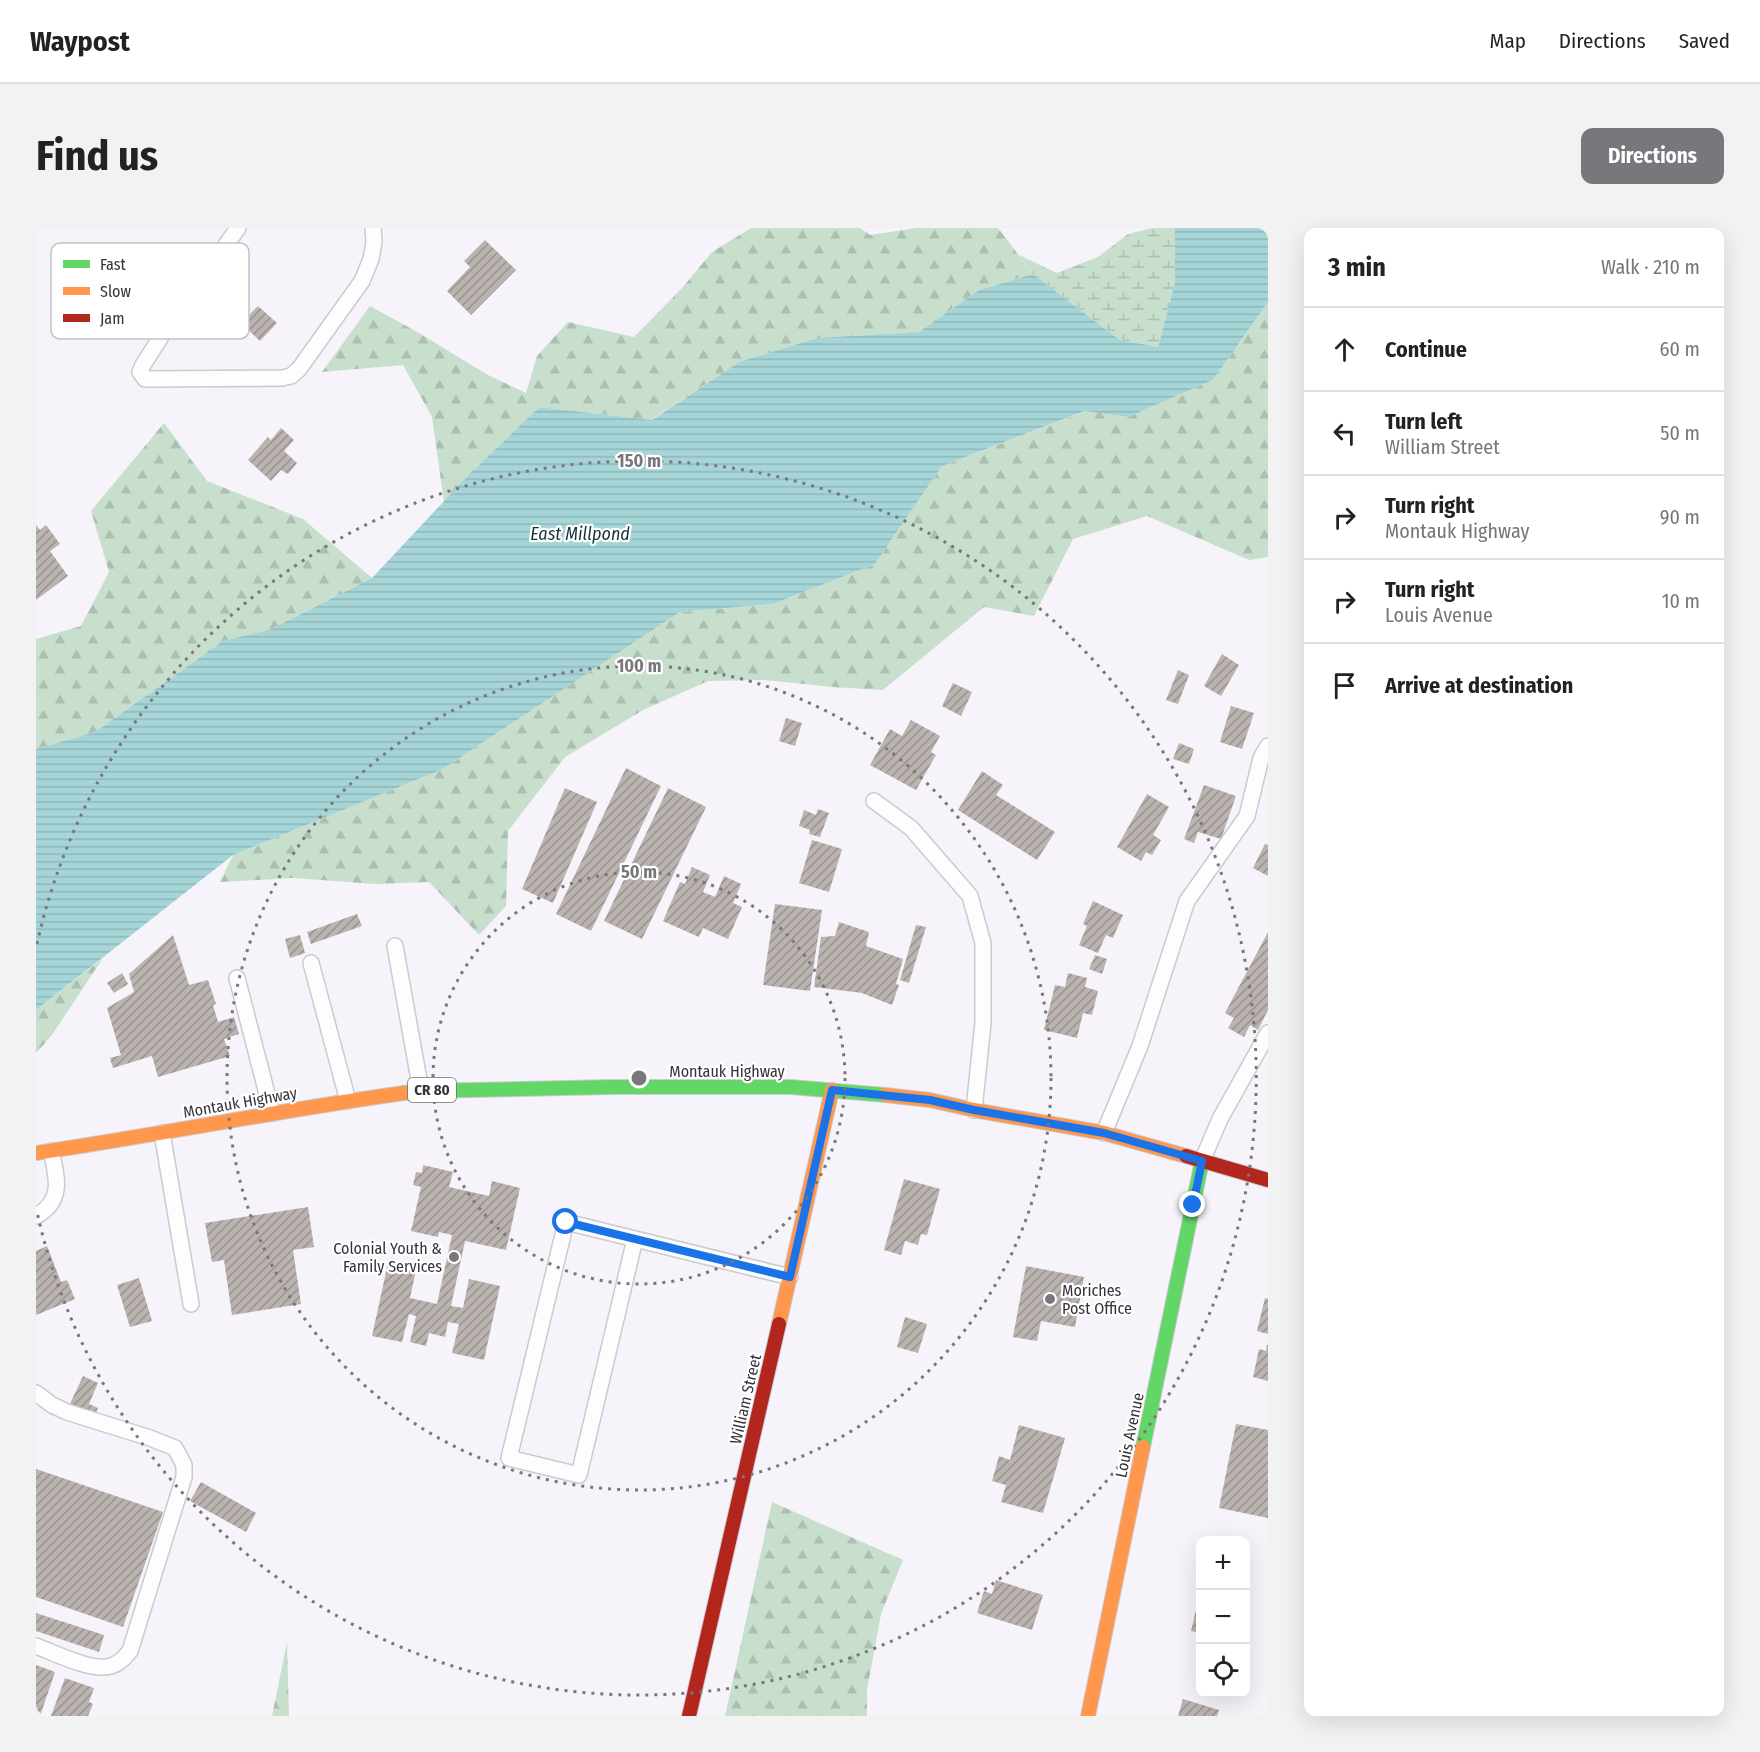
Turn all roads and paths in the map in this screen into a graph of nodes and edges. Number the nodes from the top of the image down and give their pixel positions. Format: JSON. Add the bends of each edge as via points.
{"nodes":[{"id":1,"x":238,"y":228,"type":"edge"},
{"id":2,"x":373,"y":228,"type":"edge"},
{"id":3,"x":227,"y":243,"type":"edge"},
{"id":4,"x":159,"y":339,"type":"edge"},
{"id":5,"x":1268,"y":746,"type":"edge"},
{"id":6,"x":874,"y":801,"type":"dead end"},
{"id":7,"x":395,"y":946,"type":"dead end"},
{"id":8,"x":311,"y":963,"type":"dead end"},
{"id":9,"x":237,"y":978,"type":"dead end"},
{"id":10,"x":1268,"y":1033,"type":"edge"},
{"id":11,"x":832,"y":1090,"type":"junction"},
{"id":12,"x":421,"y":1091,"type":"junction"},
{"id":13,"x":348,"y":1101,"type":"junction"},
{"id":14,"x":974,"y":1110,"type":"junction"},
{"id":15,"x":272,"y":1113,"type":"junction"},
{"id":16,"x":162,"y":1133,"type":"junction"},
{"id":17,"x":1104,"y":1133,"type":"junction"},
{"id":18,"x":44,"y":1152,"type":"edge"},
{"id":19,"x":1202,"y":1161,"type":"junction"},
{"id":20,"x":1268,"y":1180,"type":"edge"},
{"id":21,"x":36,"y":1216,"type":"edge"},
{"id":22,"x":634,"y":1239,"type":"junction"},
{"id":23,"x":790,"y":1277,"type":"junction"},
{"id":24,"x":191,"y":1304,"type":"dead end"},
{"id":25,"x":36,"y":1393,"type":"edge"},
{"id":26,"x":36,"y":1646,"type":"edge"},
{"id":27,"x":689,"y":1716,"type":"edge"},
{"id":28,"x":1088,"y":1716,"type":"edge"}],
"edges":[{"from":1,"to":3,"type":"lane"},
{"from":2,"to":4,"type":"lane","via":[[371,259],[362,281],[291,376],[145,379],[140,372]]},
{"from":5,"to":17,"type":"lane","via":[[1247,816],[1186,901],[1140,1046]]},
{"from":6,"to":14,"type":"lane","via":[[911,828],[970,896],[983,943],[982,1023]]},
{"from":7,"to":12,"type":"lane"},
{"from":8,"to":13,"type":"lane"},
{"from":9,"to":15,"type":"lane"},
{"from":10,"to":19,"type":"lane"},
{"from":11,"to":12,"type":"main road","name":"Montauk Highway","number":"CR 80","via":[[612,1087]]},
{"from":11,"to":14,"type":"main road","name":"Montauk Highway","number":"CR 80","via":[[930,1100]]},
{"from":11,"to":23,"type":"main road","name":"William Street"},
{"from":12,"to":13,"type":"main road","name":"Montauk Highway","number":"CR 80"},
{"from":13,"to":15,"type":"main road","name":"Montauk Highway","number":"CR 80"},
{"from":14,"to":17,"type":"main road","name":"Montauk Highway","number":"CR 80"},
{"from":15,"to":16,"type":"main road","name":"Montauk Highway","number":"CR 80"},
{"from":16,"to":18,"type":"main road","name":"Montauk Highway","number":"CR 80"},
{"from":16,"to":24,"type":"lane"},
{"from":17,"to":19,"type":"main road","name":"Montauk Highway","number":"CR 80"},
{"from":18,"to":21,"type":"lane","via":[[58,1183],[46,1210]]},
{"from":19,"to":20,"type":"main road","name":"Montauk Highway","number":"CR 80"},
{"from":19,"to":28,"type":"main road","name":"Louis Avenue"},
{"from":22,"to":22,"type":"lane","via":[[566,1222],[509,1458],[579,1475]]},
{"from":22,"to":23,"type":"lane"},
{"from":23,"to":27,"type":"main road","name":"William Street"},
{"from":25,"to":26,"type":"lane","via":[[67,1412],[175,1448],[184,1465],[184,1477],[130,1651],[120,1662],[94,1667]]}]}
